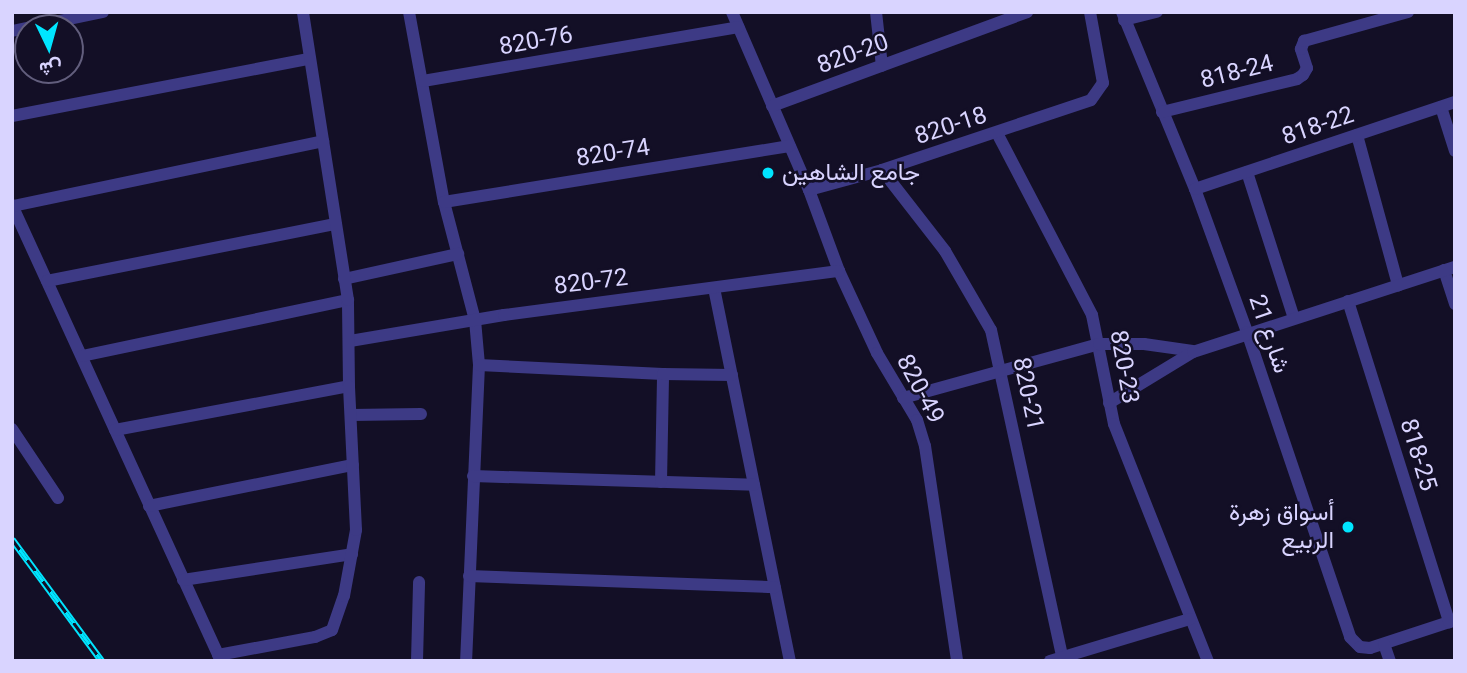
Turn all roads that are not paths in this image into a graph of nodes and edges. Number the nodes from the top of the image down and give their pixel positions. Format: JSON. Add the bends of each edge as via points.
{"nodes":[{"id":1,"x":103,"y":12,"type":"edge"},
{"id":2,"x":303,"y":12,"type":"edge"},
{"id":3,"x":409,"y":12,"type":"edge"},
{"id":4,"x":732,"y":12,"type":"edge"},
{"id":5,"x":876,"y":12,"type":"edge"},
{"id":6,"x":986,"y":12,"type":"edge"},
{"id":7,"x":1027,"y":12,"type":"edge"},
{"id":8,"x":1090,"y":12,"type":"edge"},
{"id":9,"x":1157,"y":12,"type":"edge"},
{"id":10,"x":1408,"y":12,"type":"edge"},
{"id":11,"x":1123,"y":16,"type":"edge"},
{"id":12,"x":988,"y":26,"type":"junction"},
{"id":13,"x":738,"y":27,"type":"junction"},
{"id":14,"x":12,"y":31,"type":"edge"},
{"id":15,"x":309,"y":60,"type":"junction"},
{"id":16,"x":882,"y":66,"type":"junction"},
{"id":17,"x":423,"y":81,"type":"junction"},
{"id":18,"x":1455,"y":102,"type":"edge"},
{"id":19,"x":772,"y":106,"type":"junction"},
{"id":20,"x":1441,"y":107,"type":"junction"},
{"id":21,"x":1161,"y":112,"type":"junction"},
{"id":22,"x":12,"y":116,"type":"edge"},
{"id":23,"x":997,"y":133,"type":"junction"},
{"id":24,"x":1357,"y":135,"type":"junction"},
{"id":25,"x":323,"y":141,"type":"junction"},
{"id":26,"x":789,"y":146,"type":"junction"},
{"id":27,"x":1455,"y":151,"type":"edge"},
{"id":28,"x":882,"y":170,"type":"junction"},
{"id":29,"x":1247,"y":172,"type":"junction"},
{"id":30,"x":809,"y":190,"type":"junction"},
{"id":31,"x":1195,"y":190,"type":"junction"},
{"id":32,"x":444,"y":202,"type":"junction"},
{"id":33,"x":12,"y":205,"type":"edge"},
{"id":34,"x":335,"y":224,"type":"junction"},
{"id":35,"x":458,"y":254,"type":"junction"},
{"id":36,"x":1449,"y":268,"type":"edge"},
{"id":37,"x":839,"y":271,"type":"junction"},
{"id":38,"x":344,"y":279,"type":"junction"},
{"id":39,"x":47,"y":281,"type":"junction"},
{"id":40,"x":1398,"y":285,"type":"junction"},
{"id":41,"x":714,"y":288,"type":"junction"},
{"id":42,"x":348,"y":300,"type":"junction"},
{"id":43,"x":1348,"y":300,"type":"junction"},
{"id":44,"x":1455,"y":304,"type":"edge"},
{"id":45,"x":1294,"y":318,"type":"junction"},
{"id":46,"x":475,"y":320,"type":"junction"},
{"id":47,"x":1247,"y":332,"type":"junction"},
{"id":48,"x":350,"y":341,"type":"junction"},
{"id":49,"x":1099,"y":344,"type":"junction"},
{"id":50,"x":1193,"y":352,"type":"junction"},
{"id":51,"x":82,"y":356,"type":"junction"},
{"id":52,"x":479,"y":365,"type":"junction"},
{"id":53,"x":1002,"y":370,"type":"junction"},
{"id":54,"x":663,"y":374,"type":"junction"},
{"id":55,"x":732,"y":375,"type":"junction"},
{"id":56,"x":349,"y":386,"type":"junction"},
{"id":57,"x":903,"y":398,"type":"junction"},
{"id":58,"x":1109,"y":403,"type":"junction"},
{"id":59,"x":421,"y":414,"type":"dead end"},
{"id":60,"x":351,"y":415,"type":"junction"},
{"id":61,"x":12,"y":429,"type":"edge"},
{"id":62,"x":115,"y":430,"type":"junction"},
{"id":63,"x":353,"y":465,"type":"junction"},
{"id":64,"x":473,"y":476,"type":"junction"},
{"id":65,"x":661,"y":482,"type":"junction"},
{"id":66,"x":754,"y":485,"type":"junction"},
{"id":67,"x":58,"y":498,"type":"dead end"},
{"id":68,"x":149,"y":506,"type":"junction"},
{"id":69,"x":352,"y":554,"type":"junction"},
{"id":70,"x":469,"y":576,"type":"junction"},
{"id":71,"x":183,"y":579,"type":"junction"},
{"id":72,"x":419,"y":582,"type":"dead end"},
{"id":73,"x":775,"y":587,"type":"junction"},
{"id":74,"x":1190,"y":619,"type":"junction"},
{"id":75,"x":1452,"y":621,"type":"edge"},
{"id":76,"x":1384,"y":643,"type":"junction"},
{"id":77,"x":219,"y":658,"type":"edge"},
{"id":78,"x":789,"y":660,"type":"edge"},
{"id":79,"x":1058,"y":660,"type":"edge"},
{"id":80,"x":416,"y":661,"type":"edge"},
{"id":81,"x":466,"y":661,"type":"edge"},
{"id":82,"x":957,"y":661,"type":"edge"},
{"id":83,"x":1208,"y":661,"type":"edge"},
{"id":84,"x":1390,"y":661,"type":"edge"}],
"edges":[{"from":1,"to":14,"type":"street"},
{"from":2,"to":15,"type":"street"},
{"from":3,"to":17,"type":"street"},
{"from":4,"to":13,"type":"street","name":"820-49"},
{"from":5,"to":16,"type":"street"},
{"from":6,"to":12,"type":"street"},
{"from":7,"to":12,"type":"street","name":"820-20"},
{"from":8,"to":23,"type":"street","name":"820-18","via":[[1102,69],[1101,90],[1091,100]]},
{"from":9,"to":11,"type":"street"},
{"from":10,"to":21,"type":"street","name":"818-24","via":[[1304,41],[1301,50],[1307,68],[1297,79]]},
{"from":11,"to":21,"type":"street","name":"شارع 21"},
{"from":12,"to":16,"type":"street","name":"820-20"},
{"from":13,"to":17,"type":"street","name":"820-76"},
{"from":13,"to":19,"type":"street","name":"820-49"},
{"from":15,"to":22,"type":"street"},
{"from":15,"to":25,"type":"street"},
{"from":16,"to":19,"type":"street","name":"820-20"},
{"from":17,"to":32,"type":"street"},
{"from":18,"to":20,"type":"street","name":"818-22"},
{"from":19,"to":26,"type":"street","name":"820-49"},
{"from":20,"to":24,"type":"street","name":"818-22"},
{"from":20,"to":27,"type":"street"},
{"from":21,"to":31,"type":"street","name":"شارع 21"},
{"from":23,"to":28,"type":"street","name":"820-18"},
{"from":23,"to":49,"type":"street","name":"820-23","via":[[1089,306]]},
{"from":24,"to":29,"type":"street","name":"818-22"},
{"from":24,"to":40,"type":"street"},
{"from":25,"to":33,"type":"street"},
{"from":25,"to":34,"type":"street"},
{"from":26,"to":30,"type":"street","name":"820-49"},
{"from":26,"to":32,"type":"street","name":"820-74"},
{"from":28,"to":30,"type":"street","name":"820-18"},
{"from":28,"to":53,"type":"street","name":"820-21","via":[[945,251],[991,330]]},
{"from":29,"to":31,"type":"street","name":"818-22"},
{"from":29,"to":45,"type":"street"},
{"from":30,"to":37,"type":"street","name":"820-49"},
{"from":31,"to":47,"type":"street","name":"شارع 21"},
{"from":32,"to":35,"type":"street"},
{"from":33,"to":39,"type":"street"},
{"from":34,"to":38,"type":"street"},
{"from":34,"to":39,"type":"street"},
{"from":35,"to":38,"type":"street"},
{"from":35,"to":46,"type":"street"},
{"from":36,"to":40,"type":"street"},
{"from":36,"to":44,"type":"street"},
{"from":37,"to":41,"type":"street","name":"820-72"},
{"from":37,"to":57,"type":"street","name":"820-49"},
{"from":38,"to":42,"type":"street"},
{"from":39,"to":51,"type":"street"},
{"from":40,"to":43,"type":"street"},
{"from":41,"to":46,"type":"street","name":"820-72"},
{"from":41,"to":55,"type":"street"},
{"from":42,"to":48,"type":"street"},
{"from":42,"to":51,"type":"street"},
{"from":43,"to":45,"type":"street"},
{"from":43,"to":75,"type":"street","name":"818-25"},
{"from":45,"to":47,"type":"street"},
{"from":46,"to":48,"type":"street","name":"820-72"},
{"from":46,"to":52,"type":"street"},
{"from":47,"to":50,"type":"street"},
{"from":47,"to":76,"type":"street","name":"شارع 21","via":[[1350,637],[1360,647]]},
{"from":48,"to":56,"type":"street"},
{"from":49,"to":50,"type":"street","via":[[1143,344]]},
{"from":49,"to":53,"type":"street"},
{"from":49,"to":58,"type":"street","name":"820-23"},
{"from":50,"to":58,"type":"street"},
{"from":51,"to":62,"type":"street"},
{"from":52,"to":54,"type":"street"},
{"from":52,"to":64,"type":"street"},
{"from":53,"to":57,"type":"street"},
{"from":53,"to":79,"type":"street","name":"820-21"},
{"from":54,"to":55,"type":"street"},
{"from":54,"to":65,"type":"street"},
{"from":55,"to":66,"type":"street"},
{"from":56,"to":60,"type":"street"},
{"from":56,"to":62,"type":"street"},
{"from":57,"to":82,"type":"street","name":"820-49","via":[[917,420],[925,446]]},
{"from":58,"to":74,"type":"street","name":"820-23"},
{"from":59,"to":60,"type":"street"},
{"from":60,"to":63,"type":"street"},
{"from":61,"to":67,"type":"street"},
{"from":62,"to":68,"type":"street"},
{"from":63,"to":68,"type":"street"},
{"from":63,"to":69,"type":"street","via":[[356,530]]},
{"from":64,"to":65,"type":"street"},
{"from":64,"to":70,"type":"street"},
{"from":65,"to":66,"type":"street"},
{"from":66,"to":73,"type":"street"},
{"from":68,"to":71,"type":"street"},
{"from":69,"to":71,"type":"street"},
{"from":69,"to":77,"type":"street","via":[[332,630]]},
{"from":70,"to":73,"type":"street"},
{"from":70,"to":81,"type":"street"},
{"from":71,"to":77,"type":"street"},
{"from":72,"to":80,"type":"street"},
{"from":73,"to":78,"type":"street"},
{"from":74,"to":79,"type":"street"},
{"from":74,"to":83,"type":"street","name":"820-23"},
{"from":75,"to":76,"type":"street"},
{"from":76,"to":84,"type":"street"}]}
